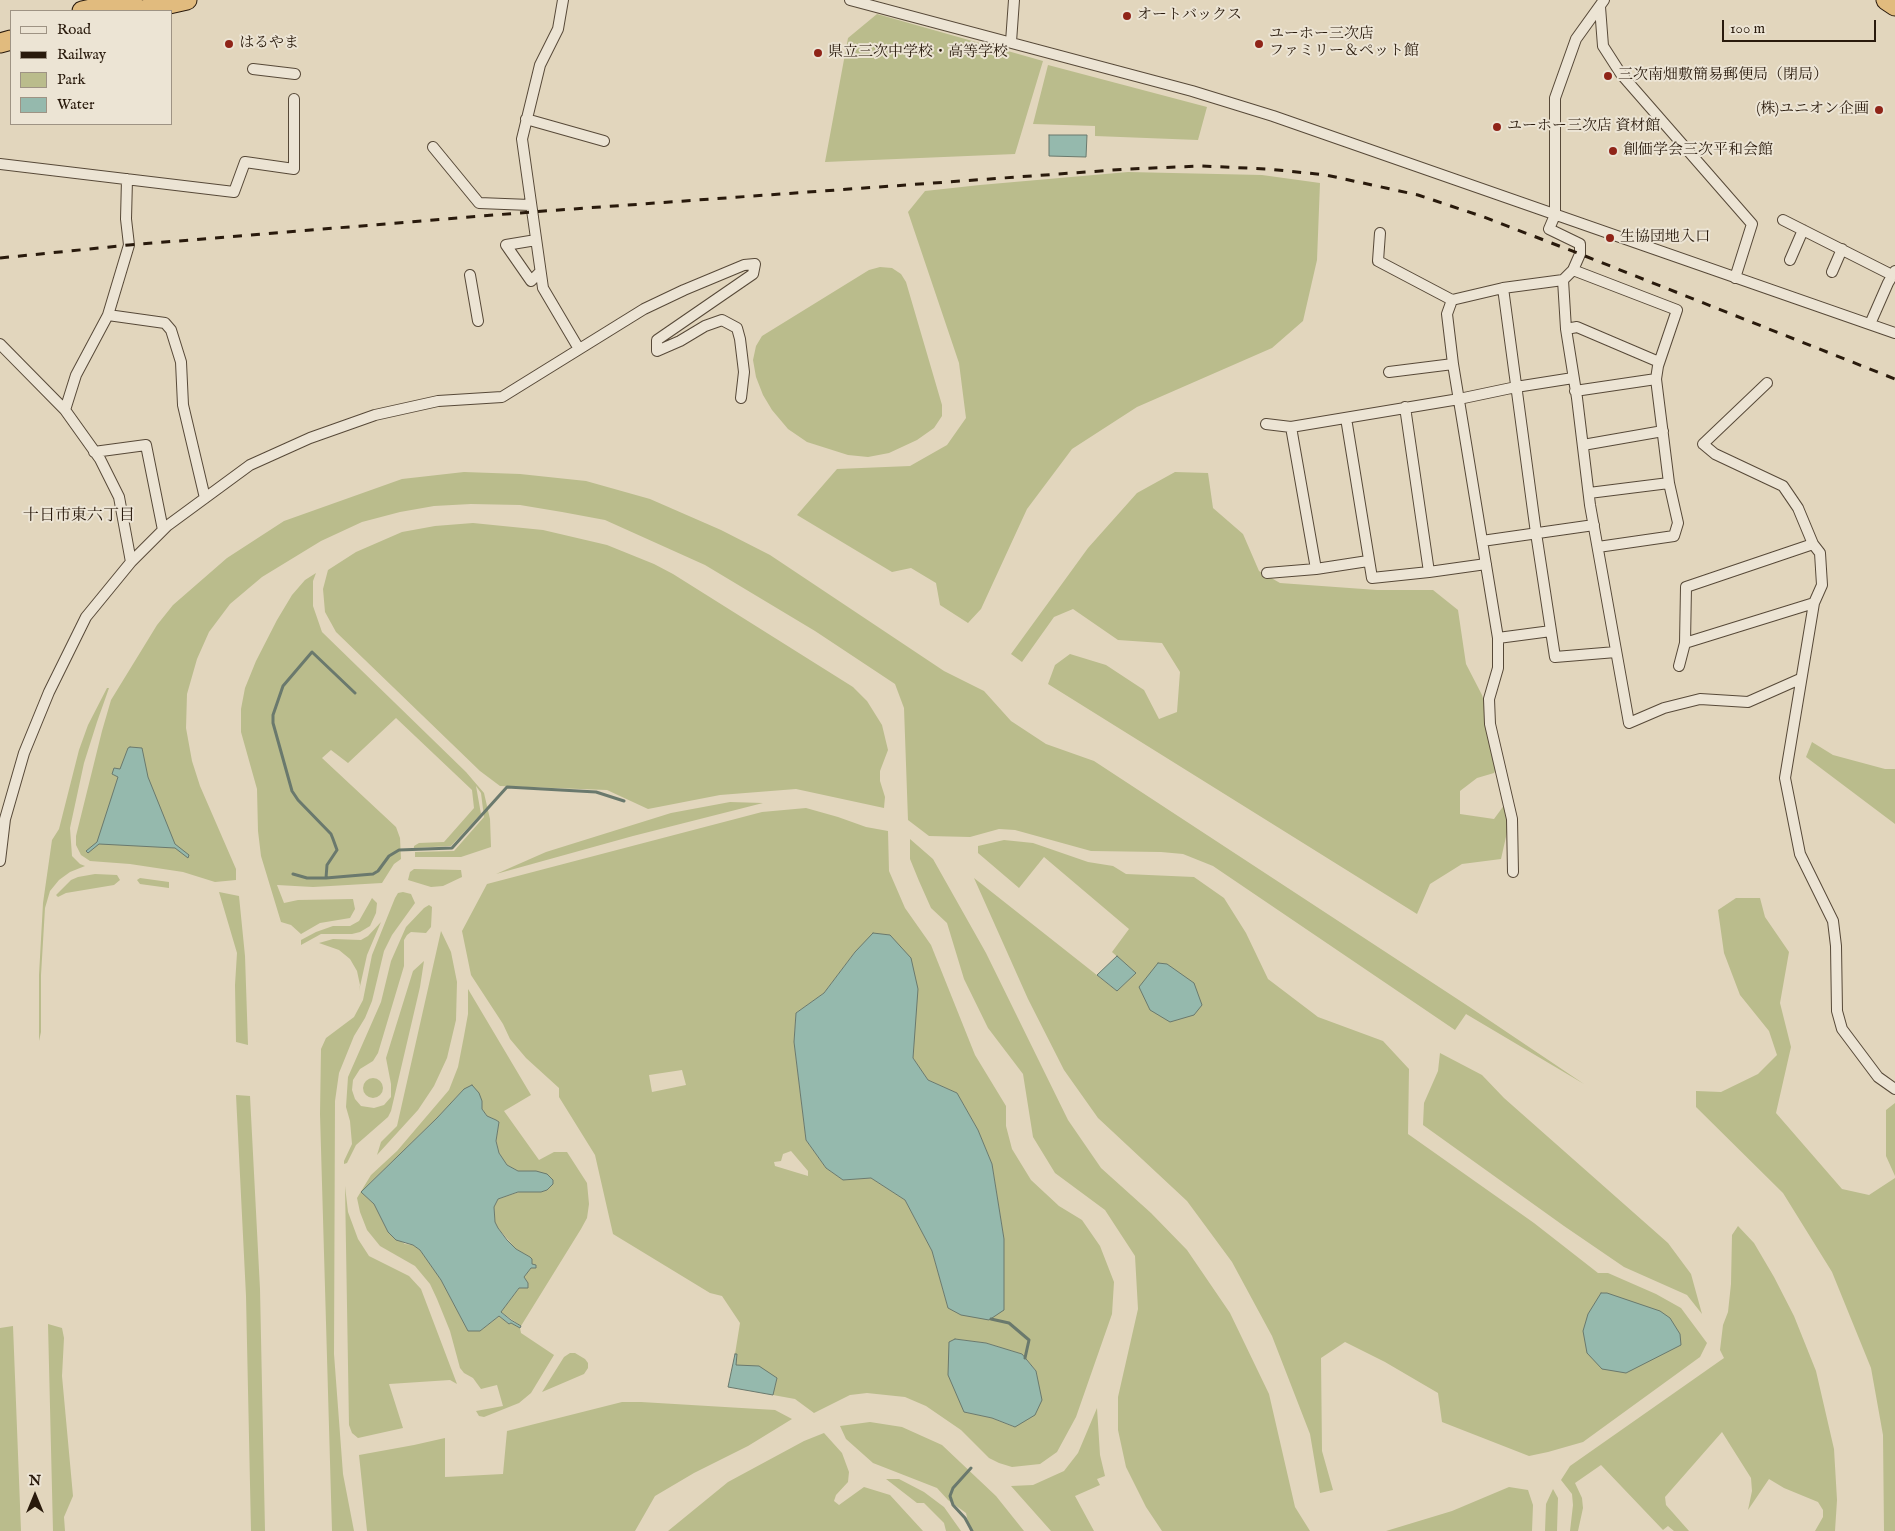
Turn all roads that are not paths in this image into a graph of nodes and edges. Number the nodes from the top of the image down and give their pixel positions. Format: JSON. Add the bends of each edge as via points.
{"nodes":[{"id":1,"x":132,"y":0,"type":"edge"},
{"id":2,"x":187,"y":0,"type":"edge"},
{"id":3,"x":563,"y":0,"type":"edge"},
{"id":4,"x":850,"y":0,"type":"edge"},
{"id":5,"x":1014,"y":0,"type":"edge"},
{"id":6,"x":1886,"y":0,"type":"edge"},
{"id":7,"x":1602,"y":3,"type":"edge"},
{"id":8,"x":1895,"y":6,"type":"edge"},
{"id":9,"x":87,"y":10,"type":"edge"},
{"id":10,"x":142,"y":10,"type":"edge"},
{"id":11,"x":1011,"y":42,"type":"junction"},
{"id":12,"x":253,"y":69,"type":"dead end"},
{"id":13,"x":295,"y":74,"type":"dead end"},
{"id":14,"x":294,"y":99,"type":"dead end"},
{"id":15,"x":526,"y":119,"type":"junction"},
{"id":16,"x":604,"y":141,"type":"dead end"},
{"id":17,"x":433,"y":148,"type":"dead end"},
{"id":18,"x":0,"y":164,"type":"edge"},
{"id":19,"x":126,"y":179,"type":"junction"},
{"id":20,"x":530,"y":204,"type":"junction"},
{"id":21,"x":1555,"y":215,"type":"junction"},
{"id":22,"x":1784,"y":220,"type":"dead end"},
{"id":23,"x":1803,"y":230,"type":"junction"},
{"id":24,"x":1380,"y":233,"type":"dead end"},
{"id":25,"x":536,"y":240,"type":"junction"},
{"id":26,"x":1842,"y":249,"type":"junction"},
{"id":27,"x":1790,"y":260,"type":"dead end"},
{"id":28,"x":1573,"y":270,"type":"junction"},
{"id":29,"x":540,"y":272,"type":"junction"},
{"id":30,"x":1832,"y":272,"type":"dead end"},
{"id":31,"x":1894,"y":273,"type":"edge"},
{"id":32,"x":470,"y":275,"type":"dead end"},
{"id":33,"x":1734,"y":278,"type":"junction"},
{"id":34,"x":1563,"y":280,"type":"junction"},
{"id":35,"x":1503,"y":288,"type":"junction"},
{"id":36,"x":1452,"y":300,"type":"junction"},
{"id":37,"x":108,"y":315,"type":"junction"},
{"id":38,"x":478,"y":321,"type":"dead end"},
{"id":39,"x":1870,"y":324,"type":"junction"},
{"id":40,"x":1566,"y":329,"type":"junction"},
{"id":41,"x":1895,"y":333,"type":"edge"},
{"id":42,"x":0,"y":344,"type":"edge"},
{"id":43,"x":579,"y":349,"type":"junction"},
{"id":44,"x":1659,"y":362,"type":"junction"},
{"id":45,"x":1453,"y":364,"type":"junction"},
{"id":46,"x":1389,"y":372,"type":"dead end"},
{"id":47,"x":1573,"y":378,"type":"junction"},
{"id":48,"x":1656,"y":379,"type":"junction"},
{"id":49,"x":1768,"y":384,"type":"dead end"},
{"id":50,"x":1516,"y":387,"type":"junction"},
{"id":51,"x":1576,"y":391,"type":"junction"},
{"id":52,"x":741,"y":398,"type":"dead end"},
{"id":53,"x":1459,"y":399,"type":"junction"},
{"id":54,"x":1405,"y":407,"type":"junction"},
{"id":55,"x":65,"y":410,"type":"junction"},
{"id":56,"x":1346,"y":418,"type":"junction"},
{"id":57,"x":1266,"y":424,"type":"dead end"},
{"id":58,"x":1290,"y":427,"type":"junction"},
{"id":59,"x":1663,"y":431,"type":"junction"},
{"id":60,"x":1583,"y":445,"type":"junction"},
{"id":61,"x":94,"y":452,"type":"junction"},
{"id":62,"x":1669,"y":483,"type":"junction"},
{"id":63,"x":1589,"y":493,"type":"junction"},
{"id":64,"x":204,"y":498,"type":"junction"},
{"id":65,"x":1594,"y":525,"type":"junction"},
{"id":66,"x":162,"y":530,"type":"junction"},
{"id":67,"x":1536,"y":533,"type":"junction"},
{"id":68,"x":1482,"y":541,"type":"junction"},
{"id":69,"x":1813,"y":544,"type":"junction"},
{"id":70,"x":1598,"y":547,"type":"junction"},
{"id":71,"x":1368,"y":561,"type":"junction"},
{"id":72,"x":131,"y":562,"type":"junction"},
{"id":73,"x":1486,"y":564,"type":"junction"},
{"id":74,"x":1316,"y":569,"type":"junction"},
{"id":75,"x":1429,"y":572,"type":"junction"},
{"id":76,"x":1267,"y":573,"type":"dead end"},
{"id":77,"x":1814,"y":603,"type":"junction"},
{"id":78,"x":1551,"y":630,"type":"junction"},
{"id":79,"x":1498,"y":638,"type":"junction"},
{"id":80,"x":1685,"y":644,"type":"junction"},
{"id":81,"x":1616,"y":652,"type":"junction"},
{"id":82,"x":1679,"y":666,"type":"dead end"},
{"id":83,"x":1800,"y":679,"type":"junction"},
{"id":84,"x":0,"y":861,"type":"edge"},
{"id":85,"x":1513,"y":872,"type":"dead end"},
{"id":86,"x":1895,"y":1089,"type":"edge"}],
"edges":[{"from":1,"to":9,"type":"highway"},
{"from":2,"to":10,"type":"highway"},
{"from":3,"to":15,"type":"street","via":[[558,29],[540,65]]},
{"from":4,"to":11,"type":"street"},
{"from":5,"to":11,"type":"street"},
{"from":6,"to":8,"type":"highway"},
{"from":7,"to":21,"type":"street","via":[[1576,39],[1554,98]]},
{"from":7,"to":33,"type":"street","via":[[1603,46],[1621,74],[1752,224]]},
{"from":11,"to":21,"type":"street","via":[[1273,116]]},
{"from":12,"to":13,"type":"street"},
{"from":14,"to":19,"type":"street","via":[[294,169],[245,162],[234,192]]},
{"from":15,"to":16,"type":"street"},
{"from":15,"to":20,"type":"street","via":[[522,139]]},
{"from":17,"to":20,"type":"street","via":[[479,203]]},
{"from":18,"to":19,"type":"street"},
{"from":19,"to":37,"type":"street","via":[[129,245]]},
{"from":20,"to":25,"type":"street"},
{"from":21,"to":28,"type":"street","via":[[1550,229],[1580,244],[1580,254]]},
{"from":21,"to":33,"type":"street"},
{"from":22,"to":23,"type":"street"},
{"from":23,"to":26,"type":"street"},
{"from":23,"to":27,"type":"street"},
{"from":24,"to":36,"type":"street","via":[[1378,261]]},
{"from":25,"to":29,"type":"street"},
{"from":25,"to":29,"type":"street","via":[[506,245],[531,281]]},
{"from":26,"to":30,"type":"street"},
{"from":26,"to":31,"type":"street"},
{"from":28,"to":34,"type":"street"},
{"from":28,"to":44,"type":"street","via":[[1676,310]]},
{"from":29,"to":43,"type":"street","via":[[543,288]]},
{"from":31,"to":39,"type":"street"},
{"from":32,"to":38,"type":"street"},
{"from":33,"to":39,"type":"street"},
{"from":34,"to":35,"type":"street"},
{"from":34,"to":40,"type":"street"},
{"from":35,"to":36,"type":"street"},
{"from":35,"to":50,"type":"street"},
{"from":36,"to":45,"type":"street","via":[[1447,314]]},
{"from":37,"to":55,"type":"street","via":[[76,375]]},
{"from":37,"to":64,"type":"street","via":[[165,323],[172,330],[181,362],[183,405]]},
{"from":39,"to":41,"type":"street"},
{"from":40,"to":44,"type":"street","via":[[1577,327]]},
{"from":40,"to":47,"type":"street"},
{"from":42,"to":55,"type":"street"},
{"from":43,"to":52,"type":"street","via":[[644,309],[744,265],[754,264],[753,274],[657,340],[657,351],[722,320],[737,328],[744,372]]},
{"from":43,"to":64,"type":"street","via":[[502,397],[438,401],[375,416],[310,438],[250,464]]},
{"from":44,"to":48,"type":"street"},
{"from":45,"to":46,"type":"street"},
{"from":45,"to":53,"type":"street"},
{"from":47,"to":50,"type":"street"},
{"from":47,"to":51,"type":"street"},
{"from":48,"to":51,"type":"street"},
{"from":48,"to":59,"type":"street"},
{"from":49,"to":69,"type":"street","via":[[1703,444],[1715,454],[1783,486],[1798,508]]},
{"from":50,"to":53,"type":"street"},
{"from":50,"to":67,"type":"street"},
{"from":51,"to":60,"type":"street"},
{"from":53,"to":54,"type":"street"},
{"from":53,"to":68,"type":"street"},
{"from":54,"to":56,"type":"street"},
{"from":54,"to":75,"type":"street"},
{"from":55,"to":61,"type":"street"},
{"from":56,"to":58,"type":"street"},
{"from":56,"to":71,"type":"street"},
{"from":57,"to":58,"type":"street"},
{"from":58,"to":74,"type":"street"},
{"from":59,"to":60,"type":"street"},
{"from":59,"to":62,"type":"street"},
{"from":60,"to":63,"type":"street"},
{"from":61,"to":66,"type":"street","via":[[146,445]]},
{"from":61,"to":72,"type":"street","via":[[119,497]]},
{"from":62,"to":63,"type":"street"},
{"from":62,"to":70,"type":"street","via":[[1678,523],[1674,536]]},
{"from":63,"to":65,"type":"street"},
{"from":64,"to":66,"type":"street"},
{"from":65,"to":67,"type":"street"},
{"from":65,"to":70,"type":"street"},
{"from":66,"to":72,"type":"street"},
{"from":67,"to":68,"type":"street"},
{"from":67,"to":78,"type":"street"},
{"from":68,"to":73,"type":"street"},
{"from":69,"to":77,"type":"street","via":[[1820,553],[1822,584]]},
{"from":69,"to":80,"type":"street","via":[[1686,587]]},
{"from":70,"to":81,"type":"street"},
{"from":71,"to":74,"type":"street"},
{"from":71,"to":75,"type":"street","via":[[1372,578]]},
{"from":72,"to":84,"type":"street","via":[[86,617],[49,692],[24,753],[5,820]]},
{"from":73,"to":75,"type":"street"},
{"from":73,"to":79,"type":"street"},
{"from":74,"to":76,"type":"street"},
{"from":77,"to":80,"type":"street"},
{"from":77,"to":83,"type":"street"},
{"from":78,"to":79,"type":"street"},
{"from":78,"to":81,"type":"street","via":[[1555,657]]},
{"from":79,"to":85,"type":"street","via":[[1498,668],[1489,699],[1490,724],[1512,819]]},
{"from":80,"to":82,"type":"street"},
{"from":81,"to":83,"type":"street","via":[[1629,723],[1664,708],[1700,699],[1748,702]]},
{"from":83,"to":86,"type":"street","via":[[1785,778],[1800,854],[1832,921],[1836,946],[1837,1011],[1842,1029],[1878,1078]]}]}
